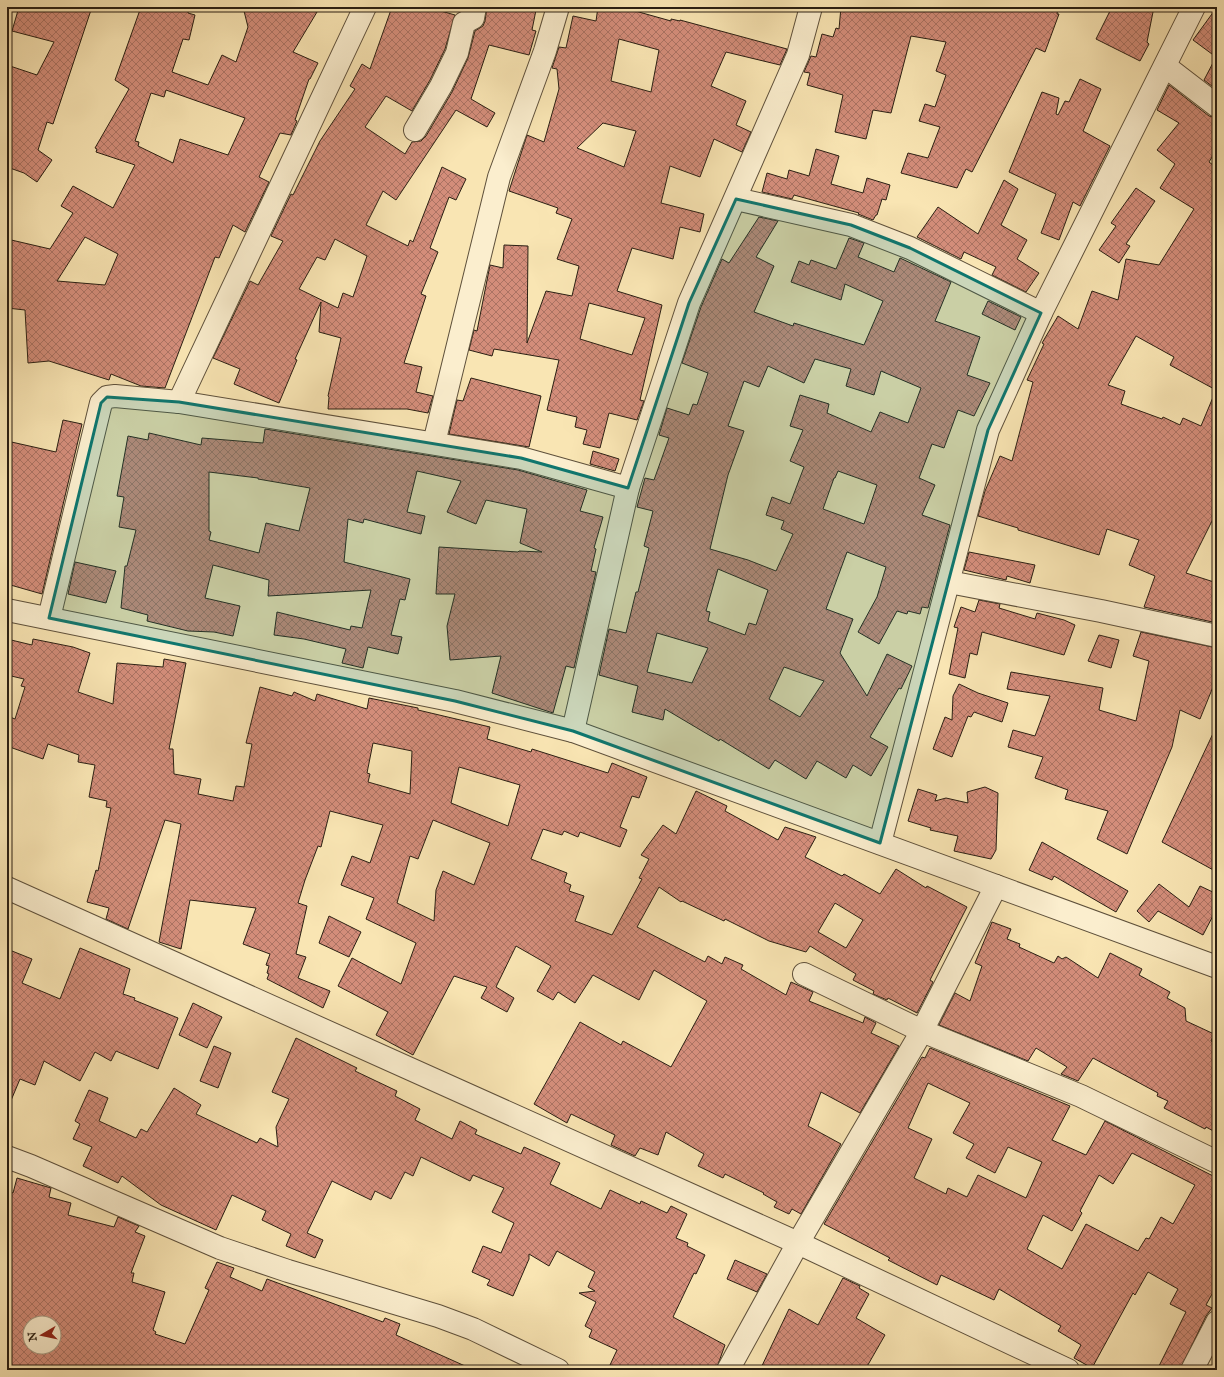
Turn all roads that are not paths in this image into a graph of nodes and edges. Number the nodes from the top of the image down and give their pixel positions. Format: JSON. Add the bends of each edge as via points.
{"nodes":[{"id":1,"x":365,"y":7,"type":"edge"},
{"id":2,"x":475,"y":7,"type":"edge"},
{"id":3,"x":558,"y":7,"type":"edge"},
{"id":4,"x":811,"y":7,"type":"edge"},
{"id":5,"x":1194,"y":7,"type":"edge"},
{"id":6,"x":1165,"y":66,"type":"junction"},
{"id":7,"x":1217,"y":106,"type":"edge"},
{"id":8,"x":414,"y":130,"type":"dead end"},
{"id":9,"x":736,"y":199,"type":"junction"},
{"id":10,"x":1041,"y":313,"type":"junction"},
{"id":11,"x":179,"y":402,"type":"junction"},
{"id":12,"x":434,"y":443,"type":"junction"},
{"id":13,"x":628,"y":488,"type":"junction"},
{"id":14,"x":949,"y":582,"type":"junction"},
{"id":15,"x":7,"y":610,"type":"edge"},
{"id":16,"x":49,"y":618,"type":"junction"},
{"id":17,"x":1217,"y":636,"type":"edge"},
{"id":18,"x":573,"y":731,"type":"junction"},
{"id":19,"x":880,"y":843,"type":"junction"},
{"id":20,"x":996,"y":886,"type":"junction"},
{"id":21,"x":7,"y":888,"type":"edge"},
{"id":22,"x":1217,"y":967,"type":"edge"},
{"id":23,"x":804,"y":974,"type":"dead end"},
{"id":24,"x":922,"y":1031,"type":"junction"},
{"id":25,"x":7,"y":1158,"type":"edge"},
{"id":26,"x":1217,"y":1162,"type":"edge"},
{"id":27,"x":798,"y":1243,"type":"junction"},
{"id":28,"x":1217,"y":1322,"type":"edge"},
{"id":29,"x":558,"y":1370,"type":"edge"},
{"id":30,"x":728,"y":1370,"type":"edge"},
{"id":31,"x":1068,"y":1370,"type":"edge"},
{"id":32,"x":1192,"y":1370,"type":"edge"}],
"edges":[{"from":1,"to":11,"type":"street"},
{"from":2,"to":8,"type":"street","via":[[473,18],[464,23],[457,53],[441,86]]},
{"from":3,"to":12,"type":"street","via":[[545,51],[499,177]]},
{"from":4,"to":9,"type":"street","via":[[798,54]]},
{"from":5,"to":6,"type":"street"},
{"from":6,"to":7,"type":"street"},
{"from":6,"to":10,"type":"street"},
{"from":9,"to":10,"type":"street","via":[[851,225],[910,248]]},
{"from":9,"to":13,"type":"street","via":[[689,303]]},
{"from":10,"to":14,"type":"street","via":[[988,430]]},
{"from":11,"to":12,"type":"street"},
{"from":11,"to":16,"type":"street","via":[[115,396],[107,397],[102,403]]},
{"from":12,"to":13,"type":"street","via":[[521,458]]},
{"from":13,"to":18,"type":"street"},
{"from":14,"to":17,"type":"street"},
{"from":14,"to":19,"type":"street"},
{"from":15,"to":16,"type":"street"},
{"from":16,"to":18,"type":"street","via":[[455,701]]},
{"from":18,"to":19,"type":"street"},
{"from":19,"to":20,"type":"street"},
{"from":20,"to":22,"type":"street"},
{"from":20,"to":24,"type":"street"},
{"from":21,"to":27,"type":"street"},
{"from":23,"to":24,"type":"street"},
{"from":24,"to":26,"type":"street","via":[[1082,1096]]},
{"from":24,"to":27,"type":"street"},
{"from":25,"to":29,"type":"street","via":[[220,1248],[473,1329]]},
{"from":27,"to":30,"type":"street"},
{"from":27,"to":31,"type":"street"},
{"from":28,"to":32,"type":"street"}]}
